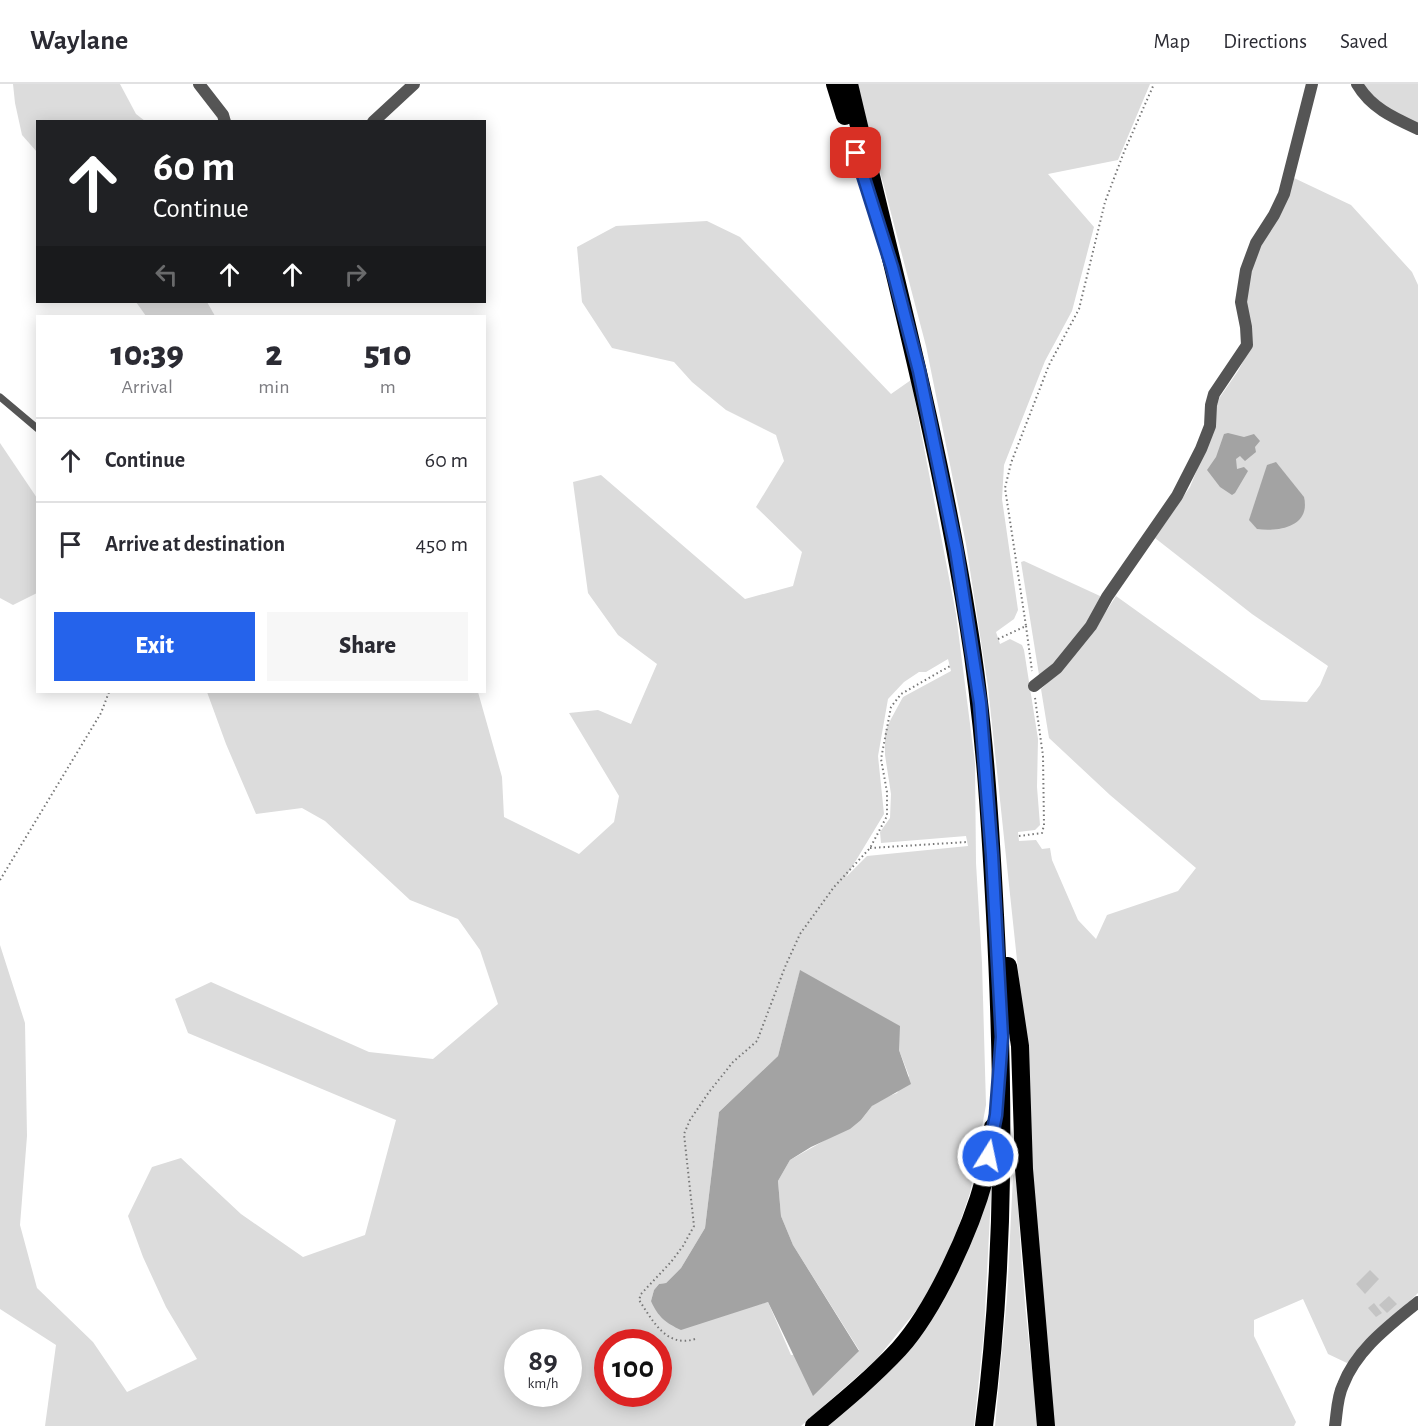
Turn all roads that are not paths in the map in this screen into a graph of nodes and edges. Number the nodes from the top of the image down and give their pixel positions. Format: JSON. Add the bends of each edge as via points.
{"nodes":[{"id":1,"x":199,"y":84,"type":"edge"},
{"id":2,"x":414,"y":84,"type":"edge"},
{"id":3,"x":835,"y":84,"type":"edge"},
{"id":4,"x":849,"y":84,"type":"edge"},
{"id":5,"x":1312,"y":84,"type":"edge"},
{"id":6,"x":1357,"y":84,"type":"edge"},
{"id":7,"x":224,"y":120,"type":"edge"},
{"id":8,"x":375,"y":120,"type":"edge"},
{"id":9,"x":1418,"y":129,"type":"edge"},
{"id":10,"x":892,"y":267,"type":"junction"},
{"id":11,"x":0,"y":397,"type":"edge"},
{"id":12,"x":36,"y":427,"type":"edge"},
{"id":13,"x":1034,"y":686,"type":"road end"},
{"id":14,"x":992,"y":855,"type":"junction"},
{"id":15,"x":1002,"y":1037,"type":"junction"},
{"id":16,"x":1418,"y":1302,"type":"edge"},
{"id":17,"x":814,"y":1426,"type":"edge"},
{"id":18,"x":984,"y":1426,"type":"edge"},
{"id":19,"x":1046,"y":1426,"type":"edge"},
{"id":20,"x":1335,"y":1426,"type":"edge"}],
"edges":[{"from":1,"to":7,"type":"street"},
{"from":2,"to":8,"type":"street"},
{"from":3,"to":10,"type":"highway"},
{"from":4,"to":10,"type":"highway"},
{"from":5,"to":13,"type":"street","via":[[1284,194],[1256,243],[1246,270],[1241,302],[1247,345],[1214,394],[1210,426],[1201,448],[1177,496],[1091,626],[1057,668]]},
{"from":6,"to":9,"type":"street","via":[[1370,102]]},
{"from":10,"to":14,"type":"highway","via":[[919,371],[965,603],[980,703]]},
{"from":11,"to":12,"type":"lane"},
{"from":14,"to":15,"type":"highway"},
{"from":14,"to":19,"type":"highway","via":[[1020,1046],[1024,1169]]},
{"from":15,"to":17,"type":"highway","via":[[996,1115],[985,1177],[963,1241],[932,1303],[901,1347]]},
{"from":15,"to":18,"type":"highway","via":[[1000,1248]]},
{"from":16,"to":20,"type":"street","via":[[1391,1323],[1353,1365],[1342,1386]]}]}
